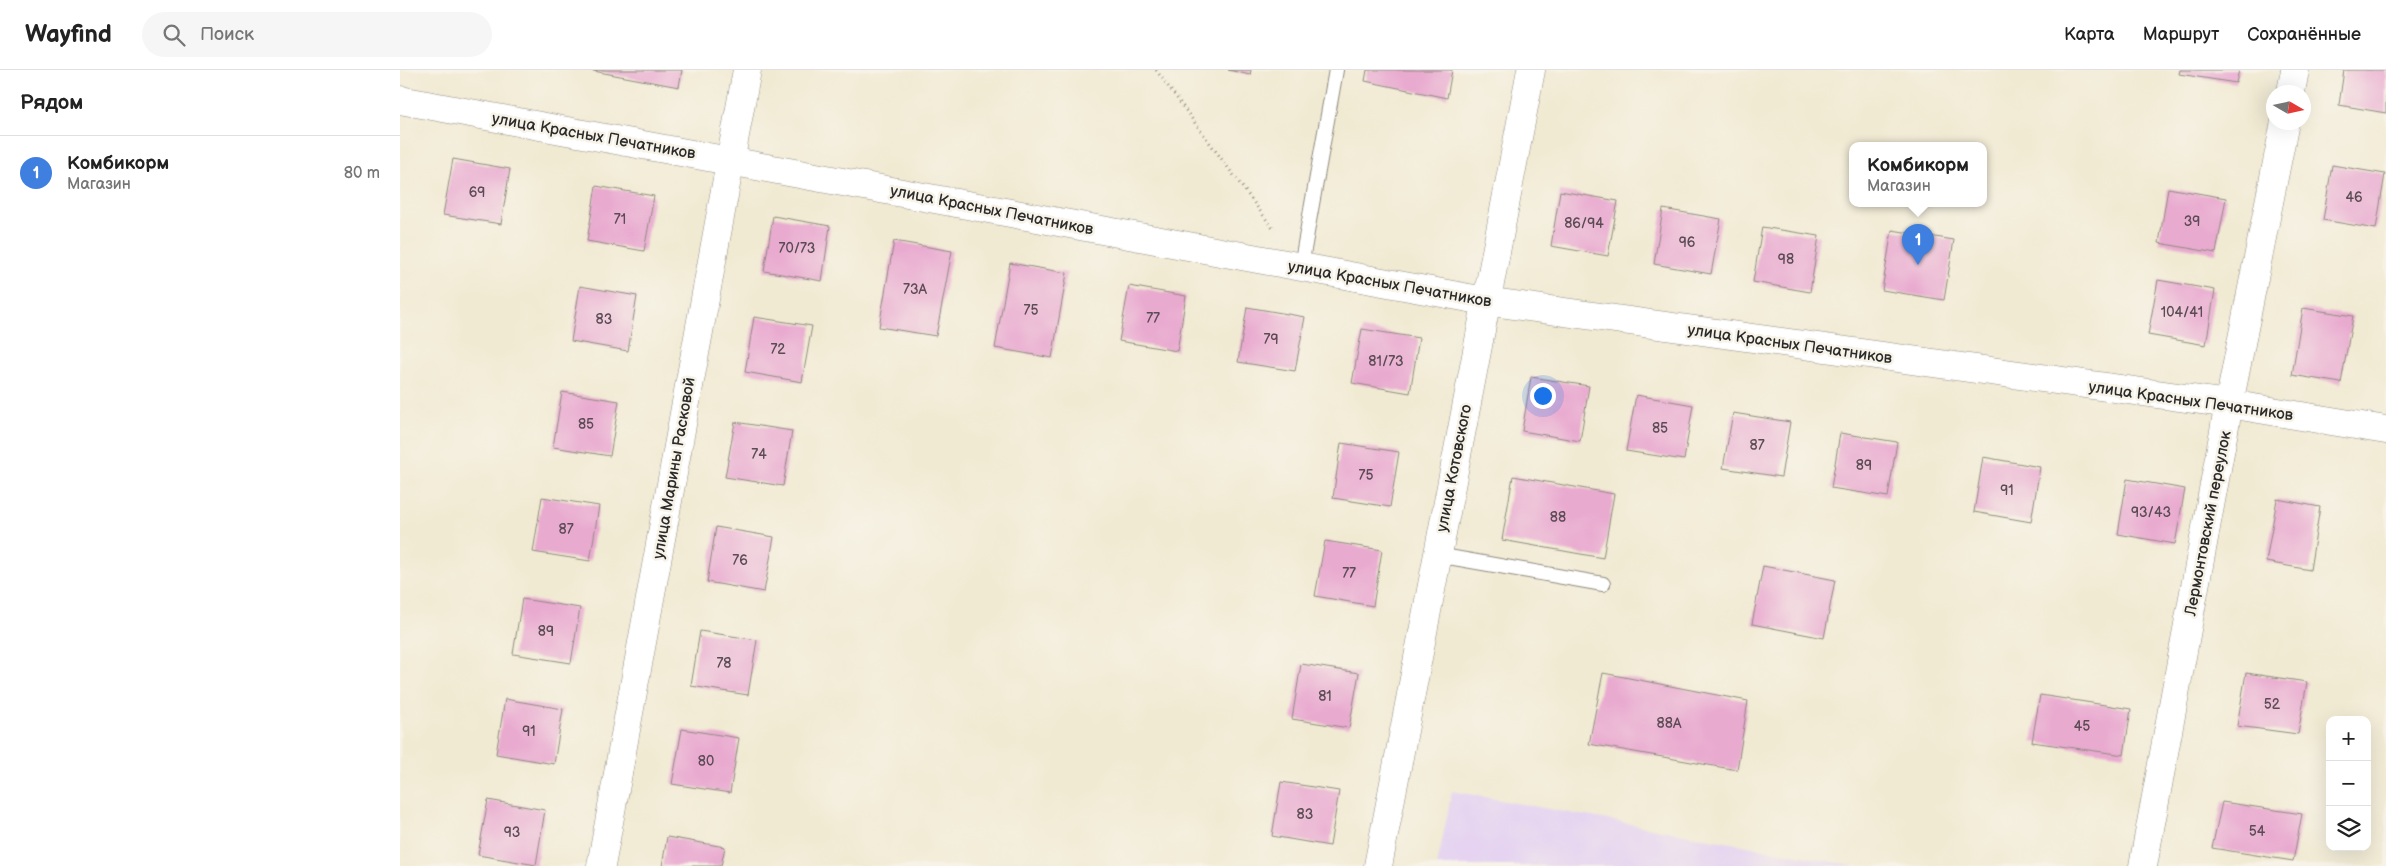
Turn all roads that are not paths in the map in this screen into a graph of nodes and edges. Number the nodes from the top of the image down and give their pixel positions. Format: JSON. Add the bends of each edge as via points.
{"nodes":[{"id":1,"x":746,"y":70,"type":"edge"},
{"id":2,"x":1336,"y":70,"type":"edge"},
{"id":3,"x":1530,"y":70,"type":"edge"},
{"id":4,"x":2296,"y":70,"type":"edge"},
{"id":5,"x":2293,"y":85,"type":"edge"},
{"id":6,"x":400,"y":100,"type":"edge"},
{"id":7,"x":2283,"y":130,"type":"edge"},
{"id":8,"x":729,"y":159,"type":"junction"},
{"id":9,"x":1301,"y":266,"type":"junction"},
{"id":10,"x":1485,"y":301,"type":"junction"},
{"id":11,"x":2229,"y":404,"type":"junction"},
{"id":12,"x":2386,"y":430,"type":"edge"},
{"id":13,"x":1437,"y":555,"type":"junction"},
{"id":14,"x":1603,"y":584,"type":"dead end"},
{"id":15,"x":601,"y":866,"type":"edge"},
{"id":16,"x":1378,"y":866,"type":"edge"},
{"id":17,"x":2143,"y":866,"type":"edge"}],
"edges":[{"from":1,"to":8,"type":"street","name":"улица Марины Расковой"},
{"from":2,"to":9,"type":"lane"},
{"from":3,"to":10,"type":"street","name":"улица Котовского"},
{"from":4,"to":5,"type":"street"},
{"from":6,"to":8,"type":"street","name":"улица Красных Печатников"},
{"from":7,"to":11,"type":"street","name":"Лермонтовский переулок"},
{"from":8,"to":9,"type":"street","name":"улица Красных Печатников"},
{"from":8,"to":15,"type":"street","name":"улица Марины Расковой"},
{"from":9,"to":10,"type":"street","name":"улица Красных Печатников"},
{"from":10,"to":11,"type":"street","name":"улица Красных Печатников"},
{"from":10,"to":13,"type":"street","name":"улица Котовского"},
{"from":11,"to":12,"type":"street","name":"улица Красных Печатников"},
{"from":11,"to":17,"type":"street","name":"Лермонтовский переулок"},
{"from":13,"to":14,"type":"lane"},
{"from":13,"to":16,"type":"street","name":"улица Котовского"}]}
